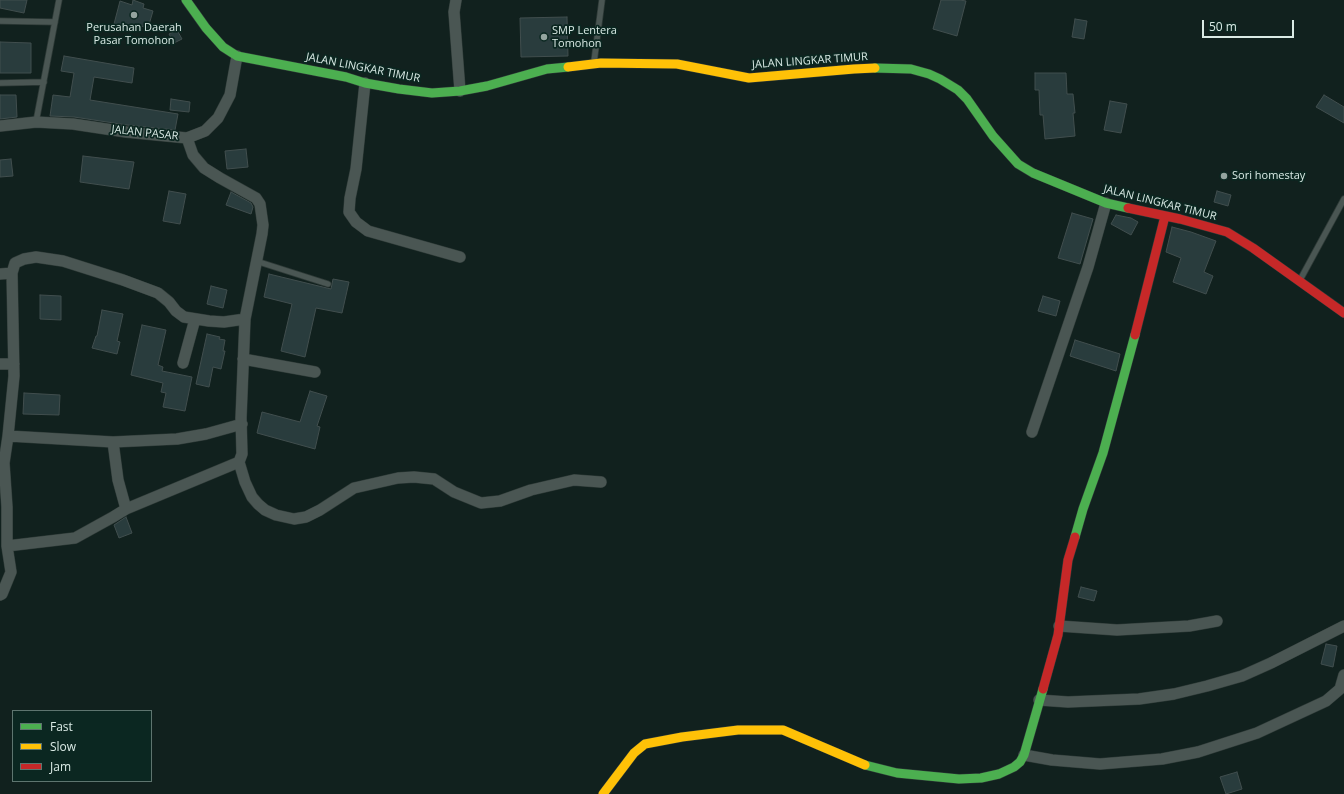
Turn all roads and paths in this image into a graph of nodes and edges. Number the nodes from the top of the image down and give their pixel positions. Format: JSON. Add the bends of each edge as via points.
{"nodes":[{"id":1,"x":59,"y":0,"type":"edge"},
{"id":2,"x":186,"y":0,"type":"edge"},
{"id":3,"x":456,"y":0,"type":"edge"},
{"id":4,"x":602,"y":0,"type":"edge"},
{"id":5,"x":0,"y":21,"type":"edge"},
{"id":6,"x":55,"y":22,"type":"junction"},
{"id":7,"x":237,"y":56,"type":"junction"},
{"id":8,"x":593,"y":64,"type":"junction"},
{"id":9,"x":44,"y":82,"type":"junction"},
{"id":10,"x":0,"y":83,"type":"edge"},
{"id":11,"x":365,"y":83,"type":"junction"},
{"id":12,"x":460,"y":91,"type":"junction"},
{"id":13,"x":36,"y":122,"type":"junction"},
{"id":14,"x":0,"y":126,"type":"edge"},
{"id":15,"x":187,"y":138,"type":"junction"},
{"id":16,"x":1344,"y":199,"type":"edge"},
{"id":17,"x":1106,"y":203,"type":"junction"},
{"id":18,"x":1165,"y":216,"type":"junction"},
{"id":19,"x":460,"y":257,"type":"dead end"},
{"id":20,"x":256,"y":261,"type":"junction"},
{"id":21,"x":12,"y":273,"type":"junction"},
{"id":22,"x":0,"y":274,"type":"edge"},
{"id":23,"x":1300,"y":280,"type":"junction"},
{"id":24,"x":328,"y":284,"type":"dead end"},
{"id":25,"x":1344,"y":313,"type":"edge"},
{"id":26,"x":195,"y":319,"type":"junction"},
{"id":27,"x":245,"y":319,"type":"junction"},
{"id":28,"x":243,"y":359,"type":"junction"},
{"id":29,"x":183,"y":363,"type":"dead end"},
{"id":30,"x":0,"y":364,"type":"edge"},
{"id":31,"x":14,"y":364,"type":"junction"},
{"id":32,"x":314,"y":372,"type":"dead end"},
{"id":33,"x":242,"y":424,"type":"junction"},
{"id":34,"x":1032,"y":432,"type":"dead end"},
{"id":35,"x":8,"y":436,"type":"junction"},
{"id":36,"x":113,"y":442,"type":"junction"},
{"id":37,"x":239,"y":462,"type":"junction"},
{"id":38,"x":601,"y":482,"type":"dead end"},
{"id":39,"x":126,"y":509,"type":"junction"},
{"id":40,"x":7,"y":546,"type":"junction"},
{"id":41,"x":4,"y":560,"type":"edge"},
{"id":42,"x":0,"y":595,"type":"edge"},
{"id":43,"x":1217,"y":621,"type":"dead end"},
{"id":44,"x":1060,"y":626,"type":"junction"},
{"id":45,"x":1344,"y":626,"type":"edge"},
{"id":46,"x":1344,"y":674,"type":"edge"},
{"id":47,"x":1039,"y":700,"type":"junction"},
{"id":48,"x":1024,"y":755,"type":"junction"},
{"id":49,"x":603,"y":794,"type":"edge"}],
"edges":[{"from":1,"to":6,"type":"lane"},
{"from":2,"to":7,"type":"main road","name":"JALAN LINGKAR TIMUR","via":[[223,47]]},
{"from":3,"to":12,"type":"street","via":[[454,12]]},
{"from":4,"to":8,"type":"lane"},
{"from":5,"to":6,"type":"lane"},
{"from":6,"to":9,"type":"lane"},
{"from":7,"to":11,"type":"main road","name":"JALAN LINGKAR TIMUR"},
{"from":7,"to":15,"type":"street","name":"JALAN PASAR","via":[[230,96],[218,118],[205,131]]},
{"from":8,"to":12,"type":"main road","name":"JALAN LINGKAR TIMUR","via":[[547,69]]},
{"from":8,"to":17,"type":"main road","name":"JALAN LINGKAR TIMUR","via":[[677,64],[750,78],[894,68],[929,74],[958,90],[1018,164],[1033,173]]},
{"from":9,"to":10,"type":"lane"},
{"from":9,"to":13,"type":"lane"},
{"from":11,"to":12,"type":"main road","name":"JALAN LINGKAR TIMUR","via":[[432,93]]},
{"from":11,"to":19,"type":"street","via":[[350,212],[356,222],[368,231]]},
{"from":13,"to":14,"type":"street","name":"JALAN PASAR"},
{"from":13,"to":15,"type":"street","name":"JALAN PASAR"},
{"from":15,"to":20,"type":"street","via":[[193,155],[204,168],[259,200],[263,225]]},
{"from":16,"to":23,"type":"lane"},
{"from":17,"to":18,"type":"main road","name":"JALAN LINGKAR TIMUR"},
{"from":17,"to":34,"type":"street","via":[[1088,267]]},
{"from":18,"to":23,"type":"main road","name":"JALAN LINGKAR TIMUR","via":[[1204,225],[1235,236]]},
{"from":18,"to":44,"type":"main road","via":[[1105,446],[1068,560]]},
{"from":20,"to":24,"type":"lane"},
{"from":20,"to":27,"type":"street"},
{"from":21,"to":22,"type":"street"},
{"from":21,"to":26,"type":"street","via":[[16,263],[24,259],[36,257],[63,261],[158,294],[184,317]]},
{"from":21,"to":31,"type":"street"},
{"from":23,"to":25,"type":"main road","name":"JALAN LINGKAR TIMUR"},
{"from":26,"to":27,"type":"street","via":[[224,322]]},
{"from":26,"to":29,"type":"street"},
{"from":27,"to":28,"type":"street"},
{"from":28,"to":32,"type":"street"},
{"from":28,"to":33,"type":"street"},
{"from":30,"to":31,"type":"street"},
{"from":31,"to":35,"type":"street"},
{"from":33,"to":36,"type":"street","via":[[177,439]]},
{"from":33,"to":37,"type":"street","via":[[242,454]]},
{"from":35,"to":36,"type":"street"},
{"from":35,"to":40,"type":"street","via":[[4,463]]},
{"from":36,"to":39,"type":"street","via":[[118,480]]},
{"from":37,"to":38,"type":"street","via":[[245,482],[258,504],[276,515],[294,519],[306,517],[320,510],[354,488],[398,478],[434,479],[454,492],[481,503],[500,501],[531,490],[574,480]]},
{"from":37,"to":39,"type":"street"},
{"from":39,"to":40,"type":"street","via":[[75,538]]},
{"from":40,"to":41,"type":"street"},
{"from":41,"to":42,"type":"street","via":[[11,572]]},
{"from":43,"to":44,"type":"street","via":[[1189,626],[1117,630]]},
{"from":44,"to":47,"type":"main road"},
{"from":45,"to":47,"type":"street","via":[[1242,676],[1207,686],[1139,699],[1068,702]]},
{"from":46,"to":48,"type":"street","via":[[1340,689],[1326,701],[1257,733],[1198,752],[1162,759],[1100,764]]},
{"from":47,"to":48,"type":"main road"},
{"from":48,"to":49,"type":"main road","via":[[1014,767],[981,778],[896,774],[783,730],[738,730],[645,744],[631,756]]}]}
